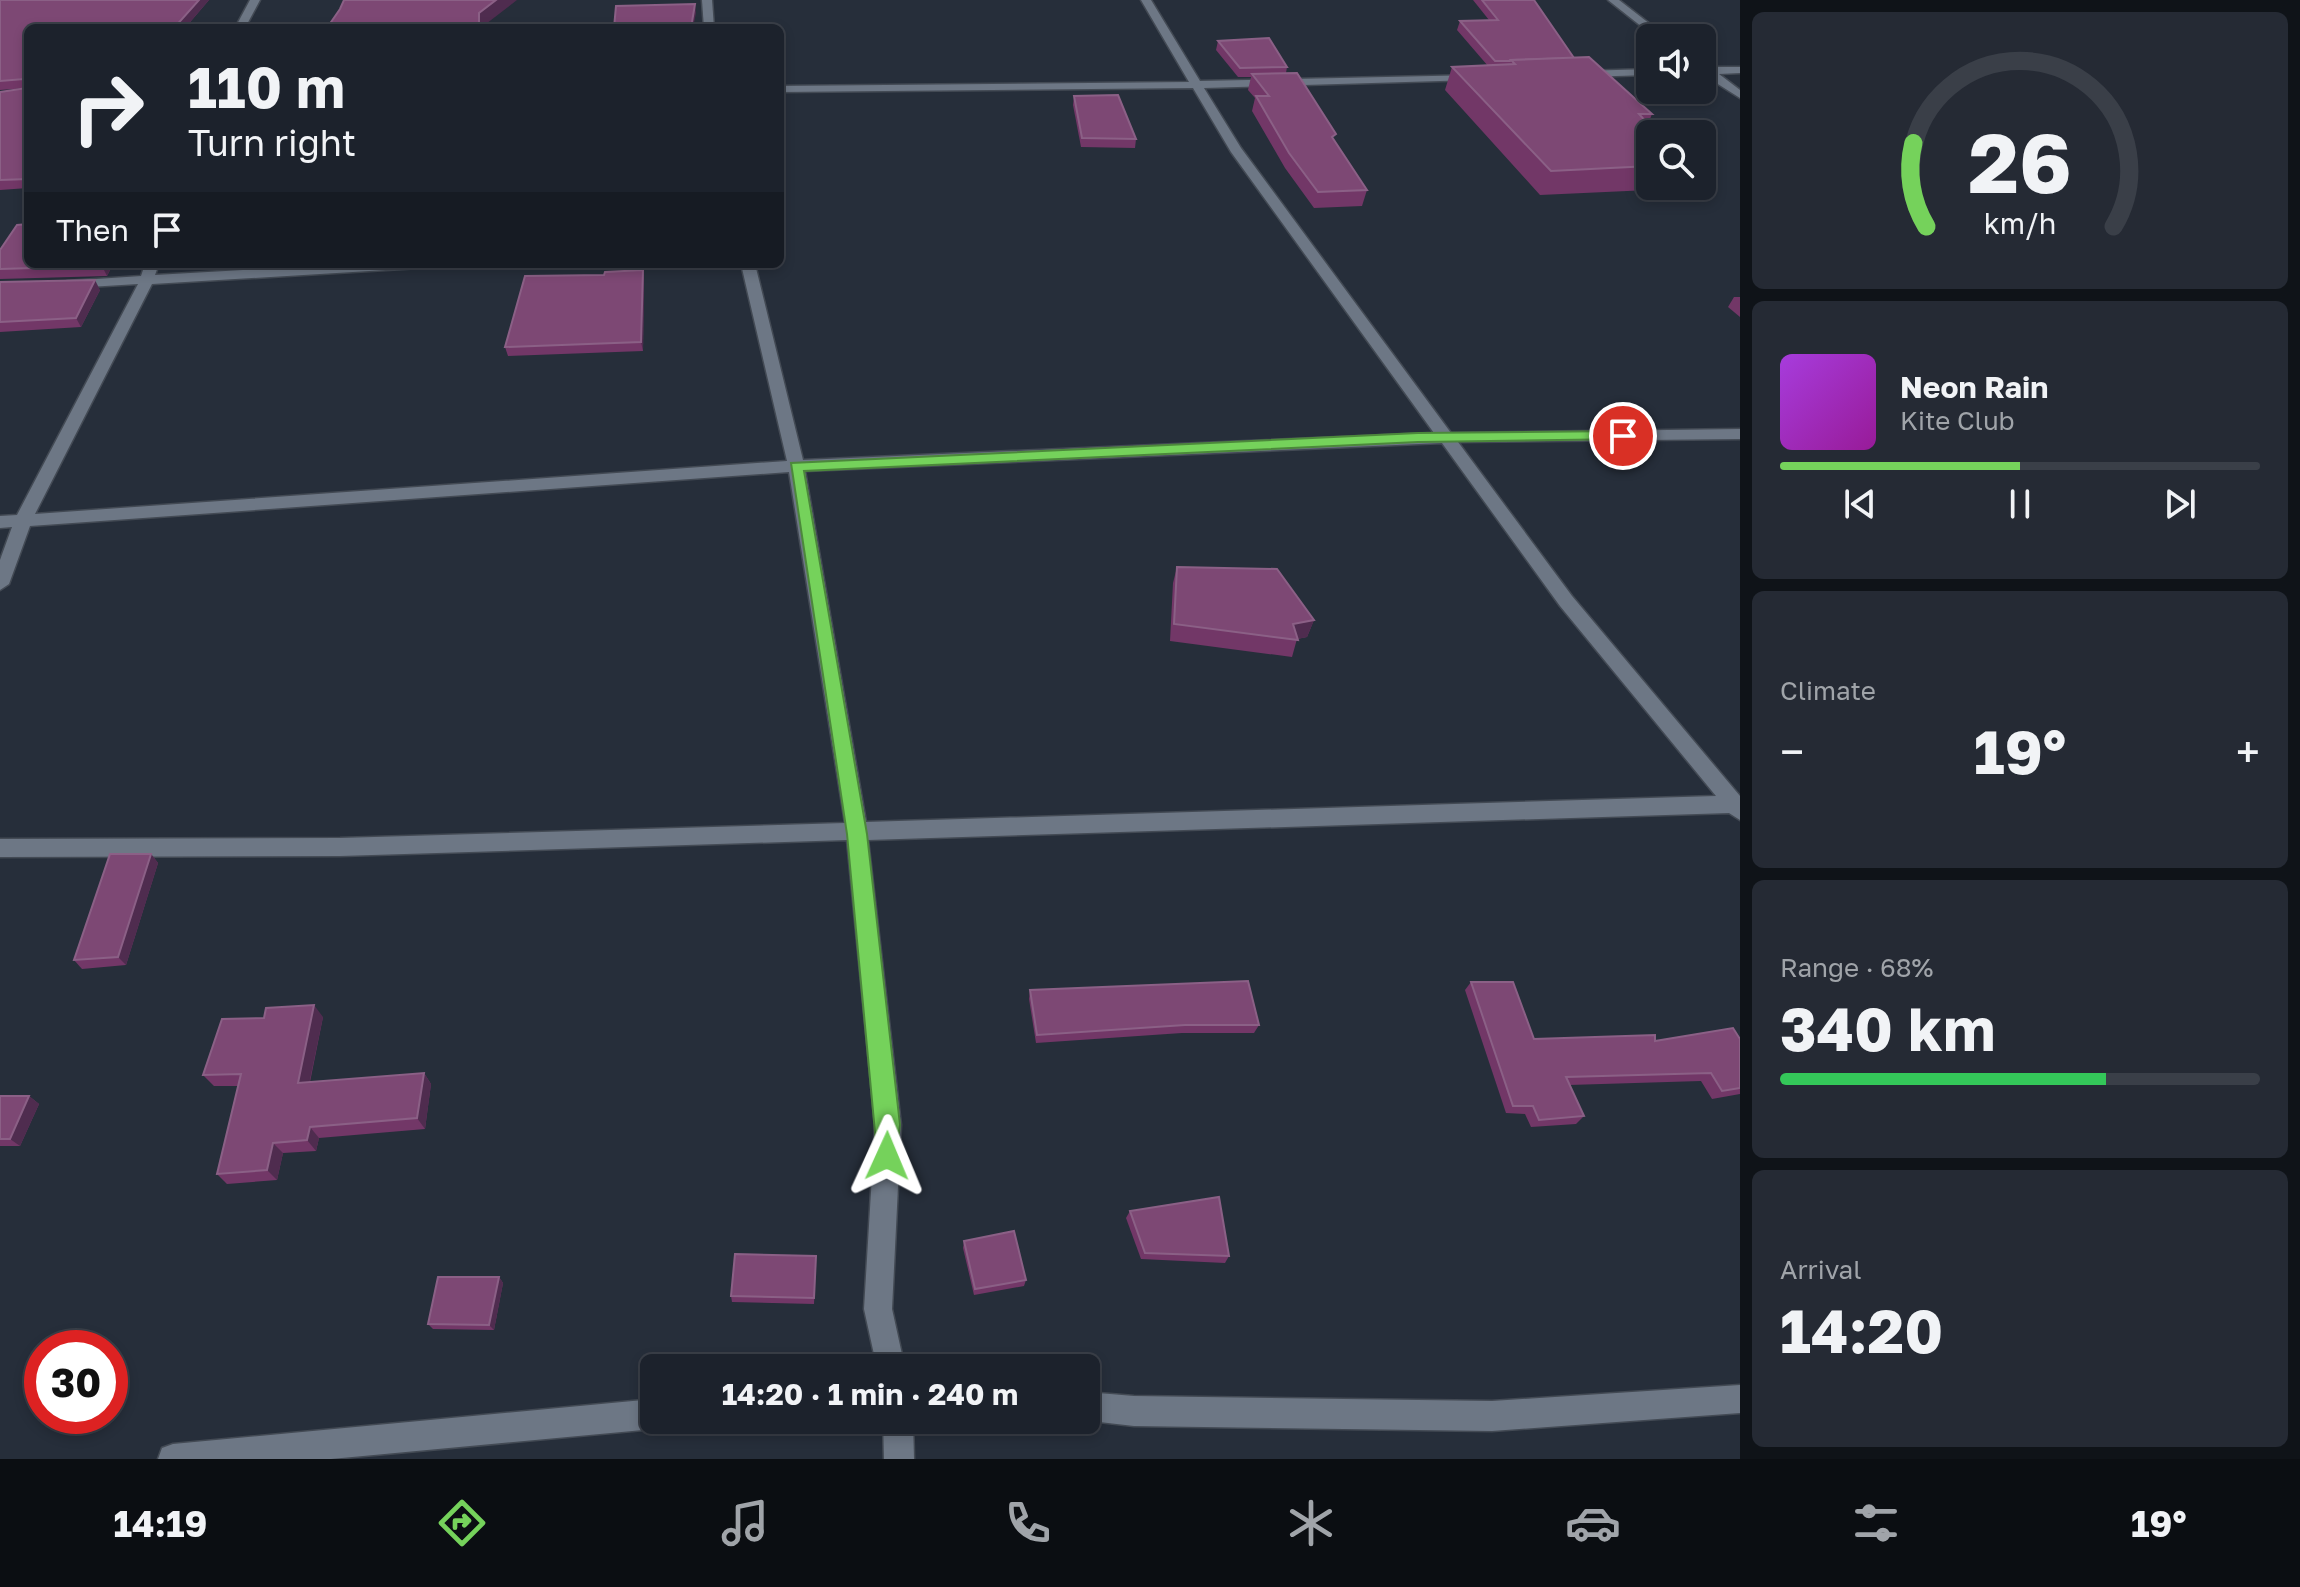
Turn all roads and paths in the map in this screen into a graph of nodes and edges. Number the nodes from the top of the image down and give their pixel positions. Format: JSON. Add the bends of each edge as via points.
{"nodes":[{"id":1,"x":255,"y":0,"type":"edge"},
{"id":2,"x":707,"y":0,"type":"edge"},
{"id":3,"x":1146,"y":0,"type":"edge"},
{"id":4,"x":1613,"y":0,"type":"edge"},
{"id":5,"x":242,"y":24,"type":"edge"},
{"id":6,"x":709,"y":24,"type":"edge"},
{"id":7,"x":1645,"y":24,"type":"edge"},
{"id":8,"x":1716,"y":69,"type":"edge"},
{"id":9,"x":1740,"y":70,"type":"edge"},
{"id":10,"x":1636,"y":72,"type":"edge"},
{"id":11,"x":1572,"y":74,"type":"edge"},
{"id":12,"x":1494,"y":77,"type":"edge"},
{"id":13,"x":1716,"y":78,"type":"edge"},
{"id":14,"x":1197,"y":85,"type":"junction"},
{"id":15,"x":784,"y":89,"type":"edge"},
{"id":16,"x":1740,"y":95,"type":"edge"},
{"id":17,"x":151,"y":268,"type":"edge"},
{"id":18,"x":358,"y":268,"type":"edge"},
{"id":19,"x":749,"y":268,"type":"edge"},
{"id":20,"x":146,"y":282,"type":"junction"},
{"id":21,"x":59,"y":284,"type":"edge"},
{"id":22,"x":1740,"y":434,"type":"edge"},
{"id":23,"x":796,"y":466,"type":"junction"},
{"id":24,"x":23,"y":521,"type":"junction"},
{"id":25,"x":0,"y":522,"type":"edge"},
{"id":26,"x":0,"y":584,"type":"edge"},
{"id":27,"x":1738,"y":806,"type":"edge"},
{"id":28,"x":857,"y":834,"type":"junction"},
{"id":29,"x":0,"y":848,"type":"edge"},
{"id":30,"x":888,"y":1354,"type":"edge"},
{"id":31,"x":1740,"y":1399,"type":"edge"},
{"id":32,"x":1100,"y":1408,"type":"edge"},
{"id":33,"x":640,"y":1415,"type":"edge"},
{"id":34,"x":898,"y":1434,"type":"edge"},
{"id":35,"x":173,"y":1459,"type":"edge"},
{"id":36,"x":899,"y":1459,"type":"edge"}],
"edges":[{"from":1,"to":5,"type":"street"},
{"from":2,"to":6,"type":"street"},
{"from":3,"to":14,"type":"street"},
{"from":4,"to":7,"type":"street"},
{"from":8,"to":9,"type":"street"},
{"from":10,"to":11,"type":"street"},
{"from":12,"to":14,"type":"street"},
{"from":13,"to":16,"type":"street"},
{"from":14,"to":15,"type":"street"},
{"from":14,"to":27,"type":"street","via":[[1235,149],[1566,601]]},
{"from":17,"to":20,"type":"street"},
{"from":18,"to":20,"type":"street"},
{"from":19,"to":23,"type":"street"},
{"from":20,"to":21,"type":"street"},
{"from":20,"to":24,"type":"street"},
{"from":22,"to":23,"type":"street","via":[[1418,438]]},
{"from":23,"to":24,"type":"street"},
{"from":23,"to":28,"type":"street"},
{"from":24,"to":25,"type":"street"},
{"from":24,"to":26,"type":"street"},
{"from":27,"to":28,"type":"street"},
{"from":28,"to":29,"type":"street","via":[[340,847]]},
{"from":28,"to":30,"type":"street","via":[[888,1125],[878,1309]]},
{"from":31,"to":32,"type":"street","via":[[1492,1416]]},
{"from":33,"to":35,"type":"street"},
{"from":34,"to":36,"type":"street"}]}
